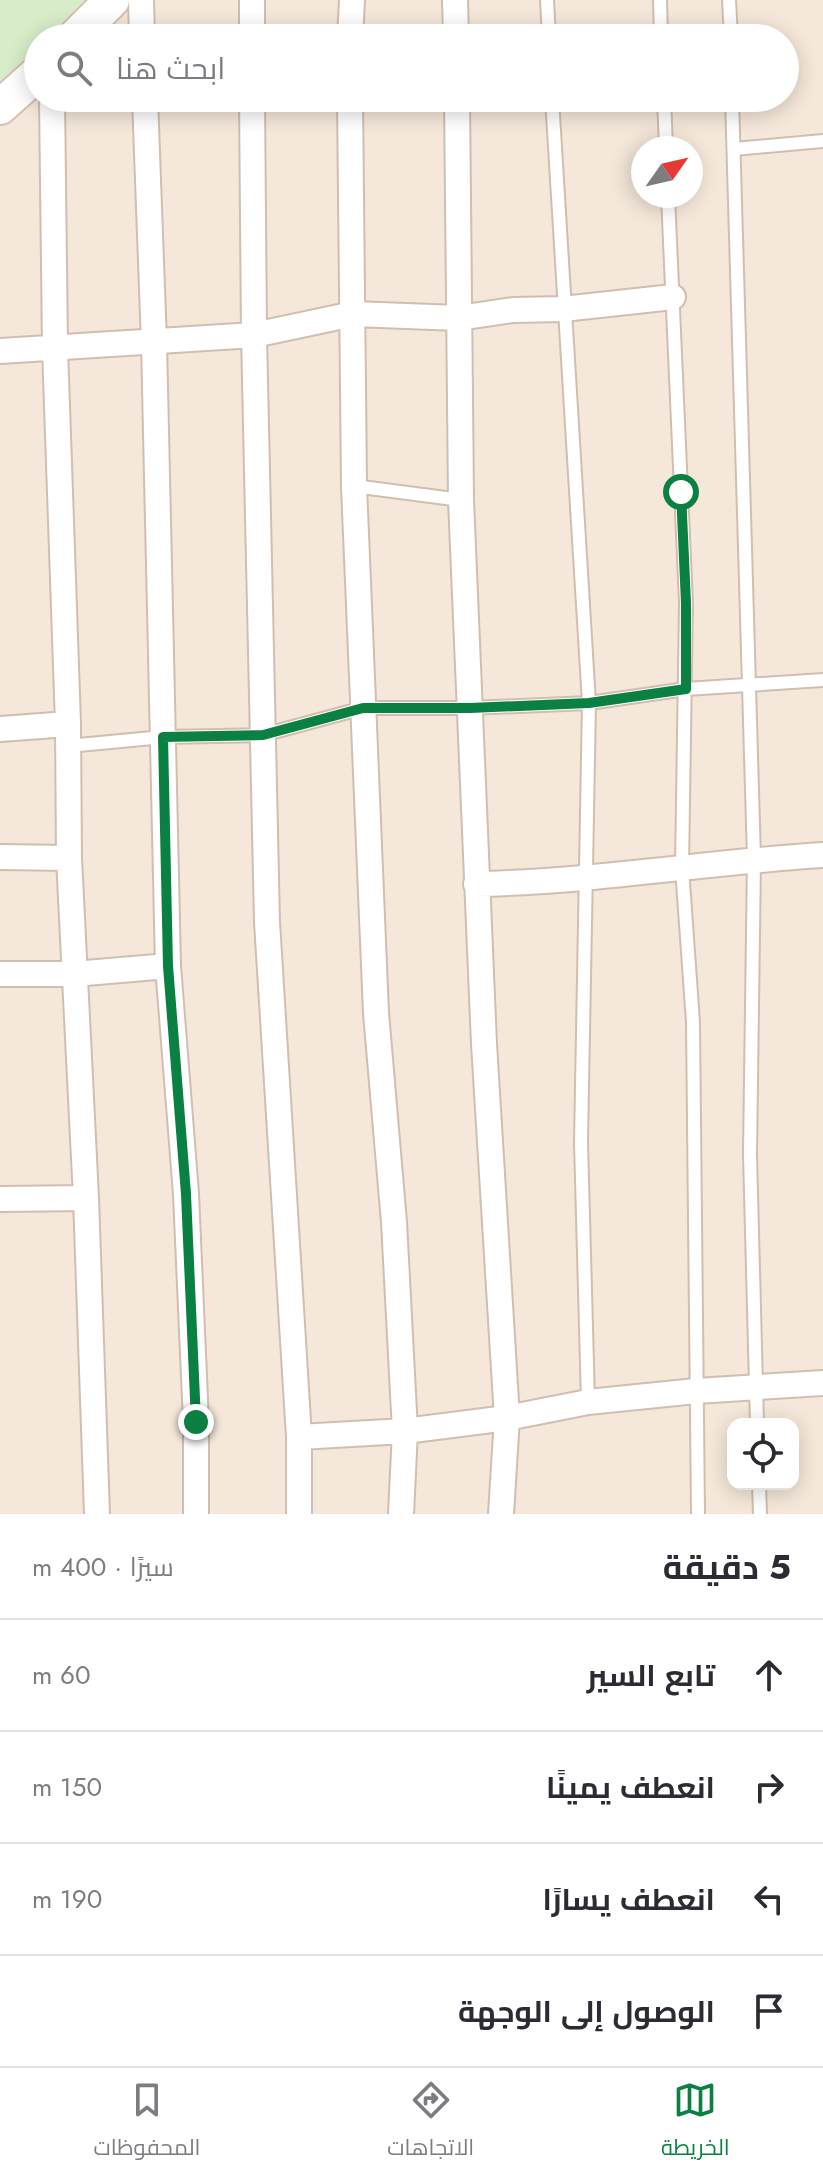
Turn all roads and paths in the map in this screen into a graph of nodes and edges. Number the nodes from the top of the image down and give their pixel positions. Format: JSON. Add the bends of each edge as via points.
{"nodes":[{"id":1,"x":112,"y":0,"type":"edge"},
{"id":2,"x":141,"y":0,"type":"edge"},
{"id":3,"x":252,"y":0,"type":"edge"},
{"id":4,"x":352,"y":0,"type":"edge"},
{"id":5,"x":455,"y":0,"type":"edge"},
{"id":6,"x":547,"y":0,"type":"edge"},
{"id":7,"x":660,"y":0,"type":"edge"},
{"id":8,"x":729,"y":0,"type":"edge"},
{"id":9,"x":88,"y":24,"type":"edge"},
{"id":10,"x":142,"y":24,"type":"edge"},
{"id":11,"x":252,"y":24,"type":"edge"},
{"id":12,"x":351,"y":24,"type":"edge"},
{"id":13,"x":456,"y":24,"type":"edge"},
{"id":14,"x":548,"y":24,"type":"edge"},
{"id":15,"x":661,"y":24,"type":"edge"},
{"id":16,"x":730,"y":24,"type":"edge"},
{"id":17,"x":24,"y":86,"type":"edge"},
{"id":18,"x":0,"y":107,"type":"edge"},
{"id":19,"x":52,"y":112,"type":"edge"},
{"id":20,"x":146,"y":112,"type":"edge"},
{"id":21,"x":252,"y":112,"type":"edge"},
{"id":22,"x":350,"y":112,"type":"edge"},
{"id":23,"x":457,"y":112,"type":"edge"},
{"id":24,"x":553,"y":112,"type":"edge"},
{"id":25,"x":665,"y":112,"type":"edge"},
{"id":26,"x":733,"y":112,"type":"edge"},
{"id":27,"x":666,"y":136,"type":"edge"},
{"id":28,"x":823,"y":141,"type":"edge"},
{"id":29,"x":734,"y":149,"type":"junction"},
{"id":30,"x":669,"y":208,"type":"edge"},
{"id":31,"x":673,"y":297,"type":"junction"},
{"id":32,"x":563,"y":309,"type":"junction"},
{"id":33,"x":353,"y":314,"type":"junction"},
{"id":34,"x":459,"y":318,"type":"junction"},
{"id":35,"x":254,"y":335,"type":"junction"},
{"id":36,"x":154,"y":343,"type":"junction"},
{"id":37,"x":55,"y":348,"type":"junction"},
{"id":38,"x":0,"y":351,"type":"edge"},
{"id":39,"x":354,"y":486,"type":"junction"},
{"id":40,"x":461,"y":500,"type":"junction"},
{"id":41,"x":823,"y":680,"type":"edge"},
{"id":42,"x":749,"y":686,"type":"junction"},
{"id":43,"x":686,"y":689,"type":"junction"},
{"id":44,"x":589,"y":703,"type":"junction"},
{"id":45,"x":363,"y":708,"type":"junction"},
{"id":46,"x":470,"y":708,"type":"junction"},
{"id":47,"x":0,"y":729,"type":"edge"},
{"id":48,"x":68,"y":735,"type":"junction"},
{"id":49,"x":263,"y":735,"type":"junction"},
{"id":50,"x":163,"y":737,"type":"junction"},
{"id":51,"x":823,"y":855,"type":"edge"},
{"id":52,"x":0,"y":857,"type":"edge"},
{"id":53,"x":69,"y":858,"type":"junction"},
{"id":54,"x":754,"y":859,"type":"junction"},
{"id":55,"x":682,"y":868,"type":"junction"},
{"id":56,"x":586,"y":877,"type":"junction"},
{"id":57,"x":476,"y":884,"type":"junction"},
{"id":58,"x":168,"y":966,"type":"junction"},
{"id":59,"x":0,"y":974,"type":"edge"},
{"id":60,"x":74,"y":974,"type":"junction"},
{"id":61,"x":86,"y":1198,"type":"junction"},
{"id":62,"x":0,"y":1199,"type":"edge"},
{"id":63,"x":823,"y":1383,"type":"edge"},
{"id":64,"x":756,"y":1387,"type":"junction"},
{"id":65,"x":696,"y":1391,"type":"junction"},
{"id":66,"x":588,"y":1402,"type":"junction"},
{"id":67,"x":507,"y":1418,"type":"junction"},
{"id":68,"x":757,"y":1418,"type":"edge"},
{"id":69,"x":405,"y":1431,"type":"junction"},
{"id":70,"x":299,"y":1437,"type":"junction"},
{"id":71,"x":759,"y":1490,"type":"edge"},
{"id":72,"x":97,"y":1514,"type":"edge"},
{"id":73,"x":196,"y":1514,"type":"edge"},
{"id":74,"x":299,"y":1514,"type":"edge"},
{"id":75,"x":401,"y":1514,"type":"edge"},
{"id":76,"x":501,"y":1514,"type":"edge"},
{"id":77,"x":698,"y":1514,"type":"edge"},
{"id":78,"x":760,"y":1514,"type":"edge"}],
"edges":[{"from":1,"to":9,"type":"main road"},
{"from":2,"to":10,"type":"street"},
{"from":3,"to":11,"type":"street"},
{"from":4,"to":12,"type":"street"},
{"from":5,"to":13,"type":"street"},
{"from":6,"to":14,"type":"lane"},
{"from":7,"to":15,"type":"lane"},
{"from":8,"to":16,"type":"lane"},
{"from":17,"to":18,"type":"main road"},
{"from":19,"to":37,"type":"street"},
{"from":20,"to":36,"type":"street"},
{"from":21,"to":35,"type":"street"},
{"from":22,"to":33,"type":"street"},
{"from":23,"to":34,"type":"street"},
{"from":24,"to":32,"type":"lane"},
{"from":25,"to":27,"type":"lane"},
{"from":26,"to":29,"type":"lane"},
{"from":28,"to":29,"type":"lane"},
{"from":29,"to":42,"type":"lane"},
{"from":30,"to":31,"type":"lane"},
{"from":31,"to":32,"type":"street"},
{"from":31,"to":43,"type":"lane"},
{"from":32,"to":34,"type":"street"},
{"from":32,"to":44,"type":"lane"},
{"from":33,"to":34,"type":"street"},
{"from":33,"to":35,"type":"street"},
{"from":33,"to":39,"type":"street"},
{"from":34,"to":40,"type":"street"},
{"from":35,"to":36,"type":"street"},
{"from":35,"to":49,"type":"street"},
{"from":36,"to":37,"type":"street"},
{"from":36,"to":50,"type":"street"},
{"from":37,"to":38,"type":"street"},
{"from":37,"to":48,"type":"street"},
{"from":39,"to":40,"type":"lane"},
{"from":39,"to":45,"type":"street"},
{"from":40,"to":46,"type":"street"},
{"from":41,"to":42,"type":"lane"},
{"from":42,"to":43,"type":"lane"},
{"from":42,"to":54,"type":"lane"},
{"from":43,"to":44,"type":"lane"},
{"from":43,"to":55,"type":"lane"},
{"from":44,"to":46,"type":"lane"},
{"from":44,"to":56,"type":"lane"},
{"from":45,"to":46,"type":"lane"},
{"from":45,"to":49,"type":"lane"},
{"from":45,"to":69,"type":"street","via":[[376,1013]]},
{"from":46,"to":57,"type":"street"},
{"from":47,"to":48,"type":"street"},
{"from":48,"to":50,"type":"lane"},
{"from":48,"to":53,"type":"street"},
{"from":49,"to":50,"type":"lane"},
{"from":49,"to":70,"type":"street","via":[[267,922]]},
{"from":50,"to":58,"type":"street"},
{"from":51,"to":54,"type":"street"},
{"from":52,"to":53,"type":"street"},
{"from":53,"to":60,"type":"street"},
{"from":54,"to":55,"type":"street"},
{"from":54,"to":64,"type":"lane","via":[[750,1154]]},
{"from":55,"to":56,"type":"street"},
{"from":55,"to":65,"type":"lane","via":[[693,1022]]},
{"from":56,"to":57,"type":"street"},
{"from":56,"to":66,"type":"lane","via":[[581,1142]]},
{"from":57,"to":67,"type":"street"},
{"from":58,"to":60,"type":"street"},
{"from":58,"to":73,"type":"street","via":[[186,1194]]},
{"from":59,"to":60,"type":"street"},
{"from":60,"to":61,"type":"street"},
{"from":61,"to":62,"type":"street"},
{"from":61,"to":72,"type":"street"},
{"from":63,"to":64,"type":"street"},
{"from":64,"to":65,"type":"street"},
{"from":64,"to":68,"type":"lane"},
{"from":65,"to":66,"type":"street"},
{"from":65,"to":77,"type":"lane"},
{"from":66,"to":67,"type":"street"},
{"from":67,"to":69,"type":"street"},
{"from":67,"to":76,"type":"street"},
{"from":69,"to":70,"type":"street"},
{"from":69,"to":75,"type":"street"},
{"from":70,"to":74,"type":"street"},
{"from":71,"to":78,"type":"lane"}]}
